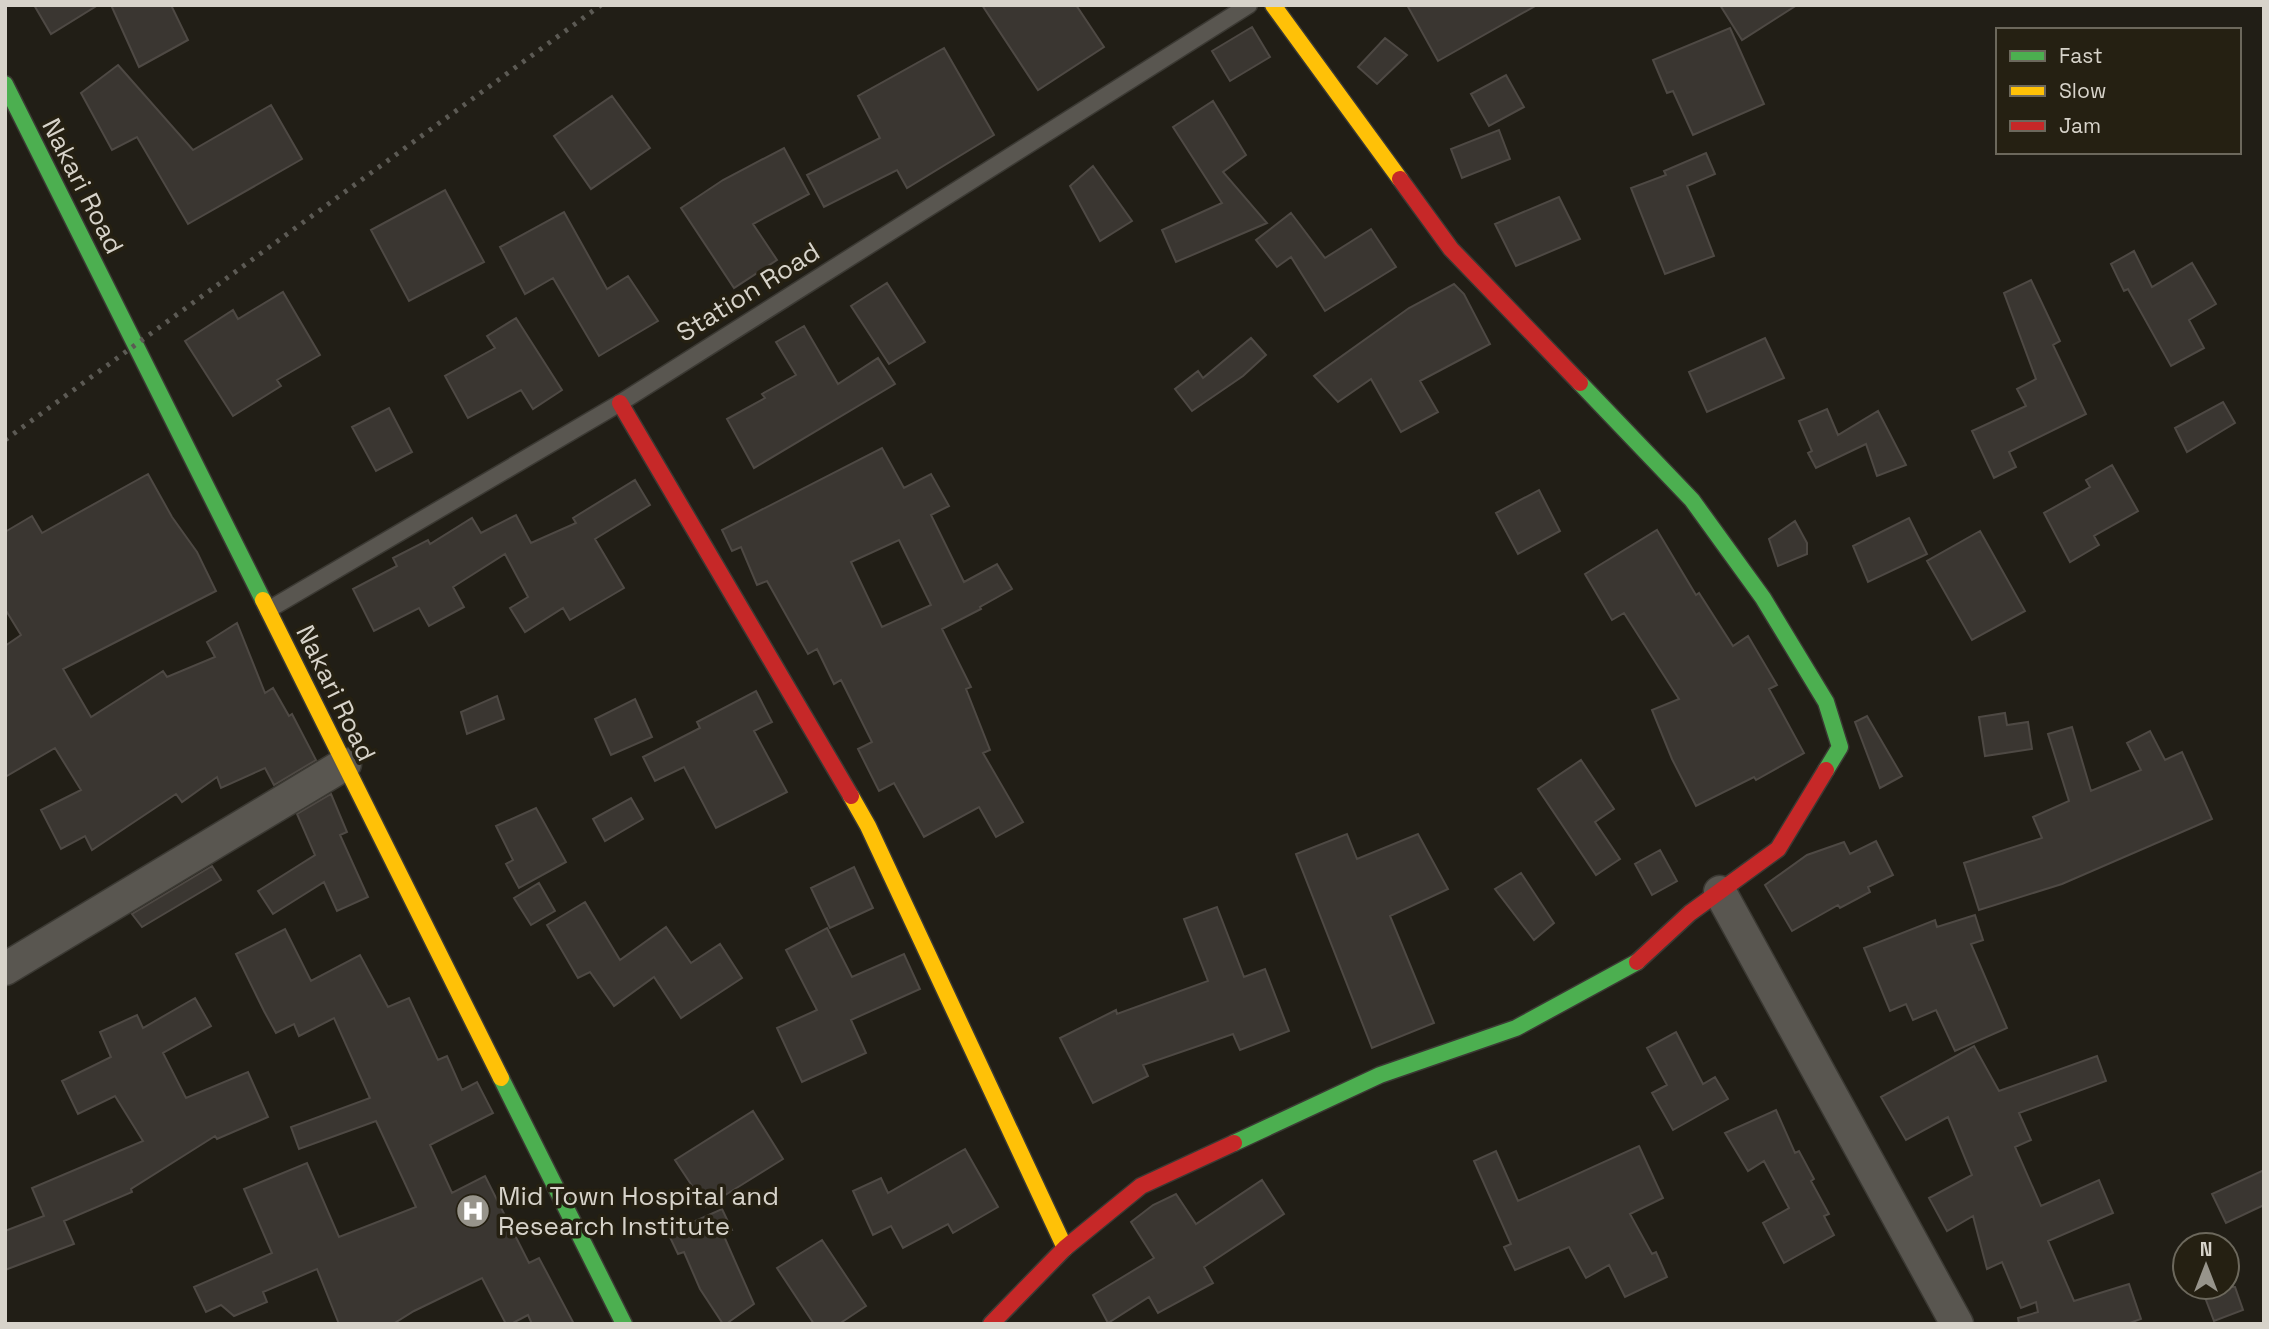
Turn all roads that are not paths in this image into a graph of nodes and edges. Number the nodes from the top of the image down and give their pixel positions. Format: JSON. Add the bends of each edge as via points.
{"nodes":[{"id":1,"x":1249,"y":5,"type":"edge"},
{"id":2,"x":1273,"y":5,"type":"edge"},
{"id":3,"x":5,"y":84,"type":"edge"},
{"id":4,"x":620,"y":402,"type":"junction"},
{"id":5,"x":268,"y":610,"type":"junction"},
{"id":6,"x":345,"y":764,"type":"junction"},
{"id":7,"x":1720,"y":892,"type":"junction"},
{"id":8,"x":5,"y":969,"type":"edge"},
{"id":9,"x":1065,"y":1248,"type":"junction"},
{"id":10,"x":624,"y":1324,"type":"edge"},
{"id":11,"x":991,"y":1324,"type":"edge"},
{"id":12,"x":1956,"y":1324,"type":"edge"}],
"edges":[{"from":1,"to":4,"type":"lane","name":"Station Road"},
{"from":2,"to":7,"type":"street","via":[[1451,249],[1692,500],[1763,598],[1826,702],[1840,747],[1778,849]]},
{"from":3,"to":5,"type":"street","name":"Nakari Road"},
{"from":4,"to":5,"type":"lane","name":"Station Road"},
{"from":4,"to":9,"type":"street","via":[[868,826]]},
{"from":5,"to":6,"type":"street","name":"Nakari Road"},
{"from":6,"to":8,"type":"street"},
{"from":6,"to":10,"type":"street","name":"Nakari Road"},
{"from":7,"to":9,"type":"street","via":[[1634,965],[1516,1028],[1380,1074],[1141,1185]]},
{"from":7,"to":12,"type":"street"},
{"from":9,"to":11,"type":"street"}]}
